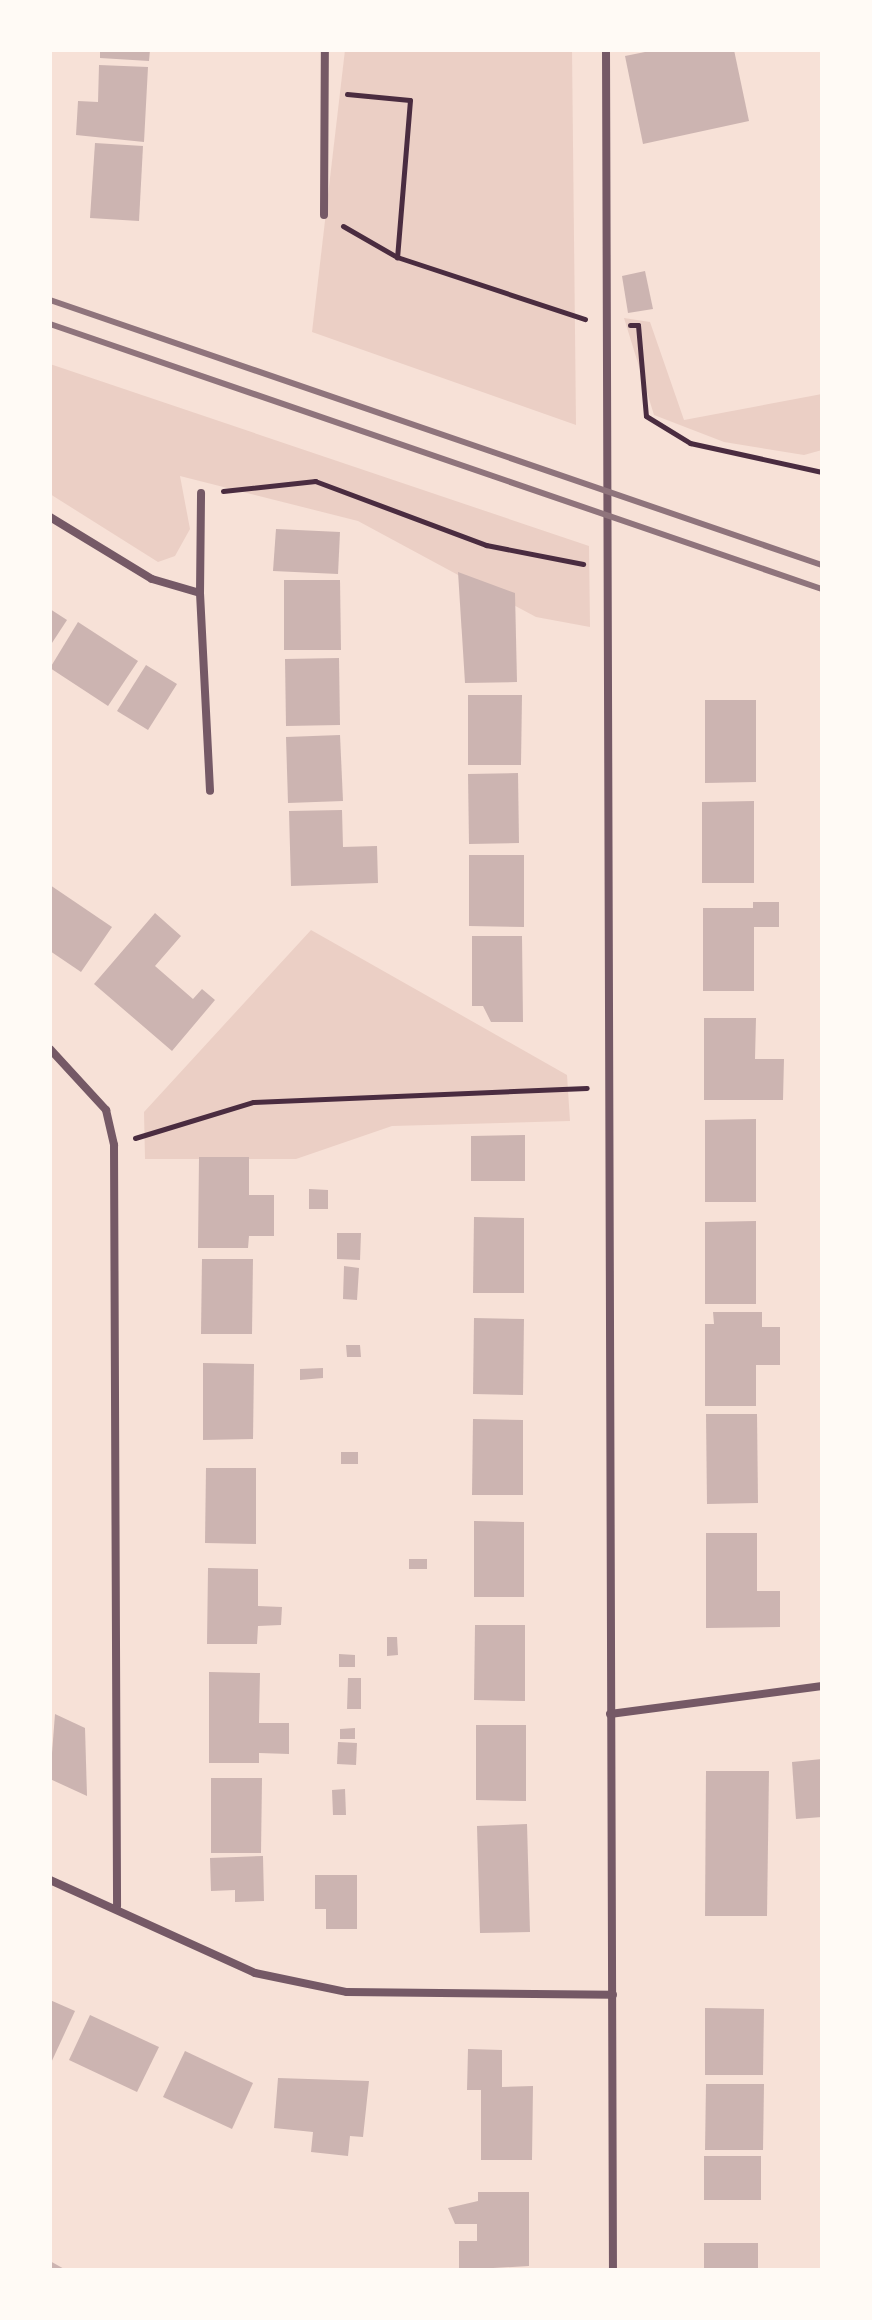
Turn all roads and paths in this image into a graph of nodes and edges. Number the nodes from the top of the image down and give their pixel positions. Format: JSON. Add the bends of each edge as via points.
{"nodes":[{"id":1,"x":325,"y":50,"type":"edge"},
{"id":2,"x":606,"y":50,"type":"edge"},
{"id":3,"x":327,"y":92,"type":"junction"},
{"id":4,"x":324,"y":215,"type":"joint"},
{"id":5,"x":397,"y":257,"type":"junction"},
{"id":6,"x":602,"y":325,"type":"junction"},
{"id":7,"x":822,"y":470,"type":"edge"},
{"id":8,"x":201,"y":493,"type":"joint"},
{"id":9,"x":50,"y":517,"type":"edge"},
{"id":10,"x":608,"y":566,"type":"junction"},
{"id":11,"x":200,"y":593,"type":"junction"},
{"id":12,"x":210,"y":791,"type":"dead end"},
{"id":13,"x":50,"y":1049,"type":"edge"},
{"id":14,"x":612,"y":1089,"type":"junction"},
{"id":15,"x":114,"y":1145,"type":"junction"},
{"id":16,"x":822,"y":1686,"type":"edge"},
{"id":17,"x":610,"y":1714,"type":"junction"},
{"id":18,"x":50,"y":1880,"type":"edge"},
{"id":19,"x":117,"y":1906,"type":"junction"},
{"id":20,"x":613,"y":1995,"type":"junction"},
{"id":21,"x":613,"y":2270,"type":"edge"}],
"edges":[{"from":1,"to":3,"type":"street"},
{"from":2,"to":6,"type":"street"},
{"from":3,"to":4,"type":"street"},
{"from":3,"to":5,"type":"path","via":[[410,100]]},
{"from":4,"to":5,"type":"path"},
{"from":5,"to":6,"type":"path"},
{"from":6,"to":7,"type":"path","via":[[638,325],[646,416],[690,443]]},
{"from":6,"to":10,"type":"street"},
{"from":8,"to":10,"type":"path","via":[[315,481],[486,545]]},
{"from":8,"to":11,"type":"street"},
{"from":9,"to":11,"type":"street","via":[[152,579]]},
{"from":10,"to":14,"type":"street"},
{"from":11,"to":12,"type":"street"},
{"from":13,"to":15,"type":"street","via":[[106,1110]]},
{"from":14,"to":15,"type":"path","via":[[499,1087],[253,1102]]},
{"from":14,"to":17,"type":"street"},
{"from":15,"to":19,"type":"street"},
{"from":16,"to":17,"type":"street"},
{"from":17,"to":20,"type":"street"},
{"from":18,"to":19,"type":"street"},
{"from":19,"to":20,"type":"street","via":[[255,1973],[347,1992]]},
{"from":20,"to":21,"type":"street"}]}
